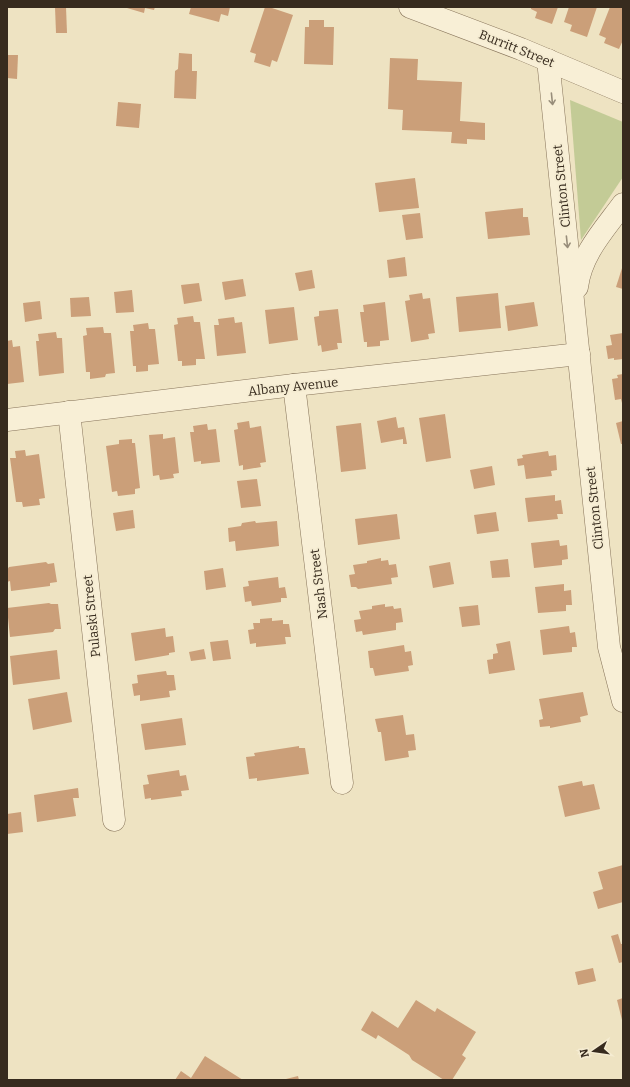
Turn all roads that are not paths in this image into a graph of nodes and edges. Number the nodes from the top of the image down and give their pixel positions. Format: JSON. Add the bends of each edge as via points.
{"nodes":[{"id":1,"x":410,"y":7,"type":"edge"},
{"id":2,"x":548,"y":60,"type":"junction"},
{"id":3,"x":623,"y":92,"type":"edge"},
{"id":4,"x":623,"y":204,"type":"edge"},
{"id":5,"x":574,"y":312,"type":"junction"},
{"id":6,"x":579,"y":354,"type":"junction"},
{"id":7,"x":294,"y":385,"type":"junction"},
{"id":8,"x":69,"y":412,"type":"junction"},
{"id":9,"x":7,"y":420,"type":"edge"},
{"id":10,"x":623,"y":701,"type":"edge"},
{"id":11,"x":342,"y":783,"type":"dead end"},
{"id":12,"x":114,"y":820,"type":"dead end"}],
"edges":[{"from":1,"to":2,"type":"street","name":"Burritt Street"},
{"from":2,"to":3,"type":"street","name":"Burritt Street"},
{"from":2,"to":5,"type":"street","name":"Clinton Street","one_way":true},
{"from":4,"to":5,"type":"street","name":"Clinton Street","via":[[585,259],[579,276]]},
{"from":5,"to":6,"type":"street","name":"Clinton Street"},
{"from":6,"to":7,"type":"street","name":"Albany Avenue"},
{"from":6,"to":10,"type":"street","name":"Clinton Street","via":[[609,647]]},
{"from":7,"to":8,"type":"street","name":"Albany Avenue"},
{"from":7,"to":11,"type":"street","name":"Nash Street"},
{"from":8,"to":9,"type":"street","name":"Albany Avenue"},
{"from":8,"to":12,"type":"street","name":"Pulaski Street"}]}
